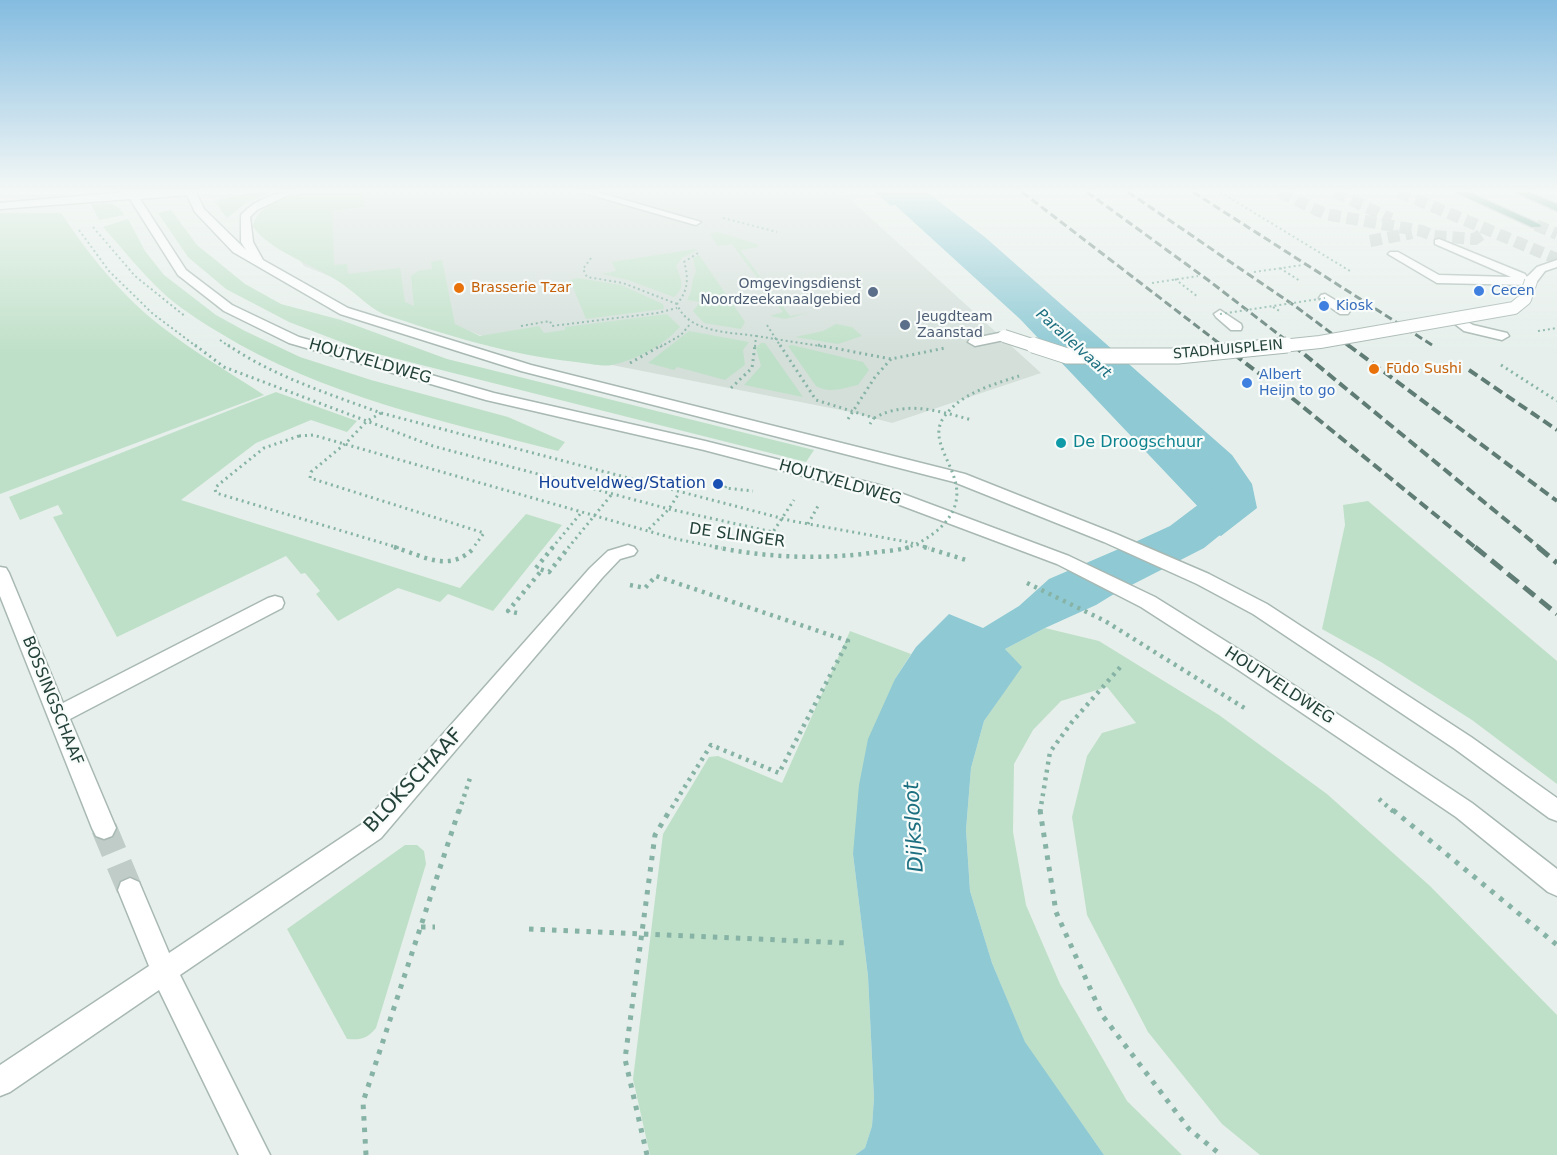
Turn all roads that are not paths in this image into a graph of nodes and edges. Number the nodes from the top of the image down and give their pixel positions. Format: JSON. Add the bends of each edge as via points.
{"nodes":[{"id":1,"x":165,"y":246,"type":"edge"},
{"id":2,"x":233,"y":246,"type":"edge"},
{"id":3,"x":249,"y":246,"type":"edge"},
{"id":4,"x":1448,"y":246,"type":"edge"},
{"id":5,"x":1394,"y":254,"type":"dead end"},
{"id":6,"x":1557,"y":263,"type":"edge"},
{"id":7,"x":260,"y":264,"type":"junction"},
{"id":8,"x":1531,"y":281,"type":"junction"},
{"id":9,"x":1325,"y":298,"type":"road end"},
{"id":10,"x":1344,"y":311,"type":"dead end"},
{"id":11,"x":1220,"y":315,"type":"road end"},
{"id":12,"x":1453,"y":318,"type":"junction"},
{"id":13,"x":1236,"y":327,"type":"dead end"},
{"id":14,"x":1502,"y":336,"type":"dead end"},
{"id":15,"x":975,"y":342,"type":"road end"},
{"id":16,"x":627,"y":551,"type":"dead end"},
{"id":17,"x":0,"y":573,"type":"edge"},
{"id":18,"x":275,"y":603,"type":"dead end"},
{"id":19,"x":58,"y":715,"type":"junction"},
{"id":20,"x":1557,"y":811,"type":"edge"},
{"id":21,"x":104,"y":828,"type":"tunnel mouth"},
{"id":22,"x":1557,"y":884,"type":"edge"},
{"id":23,"x":130,"y":890,"type":"tunnel mouth"},
{"id":24,"x":164,"y":971,"type":"junction"},
{"id":25,"x":0,"y":1082,"type":"edge"},
{"id":26,"x":255,"y":1155,"type":"edge"}],
"edges":[{"from":1,"to":22,"type":"street","name":"HOUTVELDWEG","via":[[182,272],[228,308],[294,340],[491,397],[873,489],[1062,560],[1148,602],[1244,663],[1464,810]]},
{"from":2,"to":7,"type":"street","name":"HOUTVELDWEG"},
{"from":3,"to":7,"type":"street"},
{"from":4,"to":8,"type":"street"},
{"from":5,"to":8,"type":"street","via":[[1437,279]]},
{"from":6,"to":8,"type":"street","name":"STADHUISPLEIN","via":[[1541,270]]},
{"from":7,"to":20,"type":"street","name":"HOUTVELDWEG","via":[[344,311],[526,368],[959,478],[1110,538],[1260,609],[1463,743]]},
{"from":8,"to":12,"type":"street","name":"STADHUISPLEIN","bridge":true,"via":[[1525,299],[1514,308]]},
{"from":9,"to":10,"type":"street"},
{"from":11,"to":13,"type":"street"},
{"from":12,"to":14,"type":"street","via":[[1468,328]]},
{"from":12,"to":15,"type":"street","name":"STADHUISPLEIN","bridge":true,"via":[[1320,342],[1178,356],[1066,356],[1005,336]]},
{"from":16,"to":24,"type":"street","name":"BLOKSCHAAF","via":[[614,555],[596,573],[373,830]]},
{"from":17,"to":19,"type":"street","name":"BOSSINGSCHAAF"},
{"from":18,"to":19,"type":"street"},
{"from":19,"to":21,"type":"street","name":"BOSSINGSCHAAF"},
{"from":23,"to":24,"type":"street"},
{"from":24,"to":25,"type":"street","name":"BLOKSCHAAF"},
{"from":24,"to":26,"type":"street"}]}
